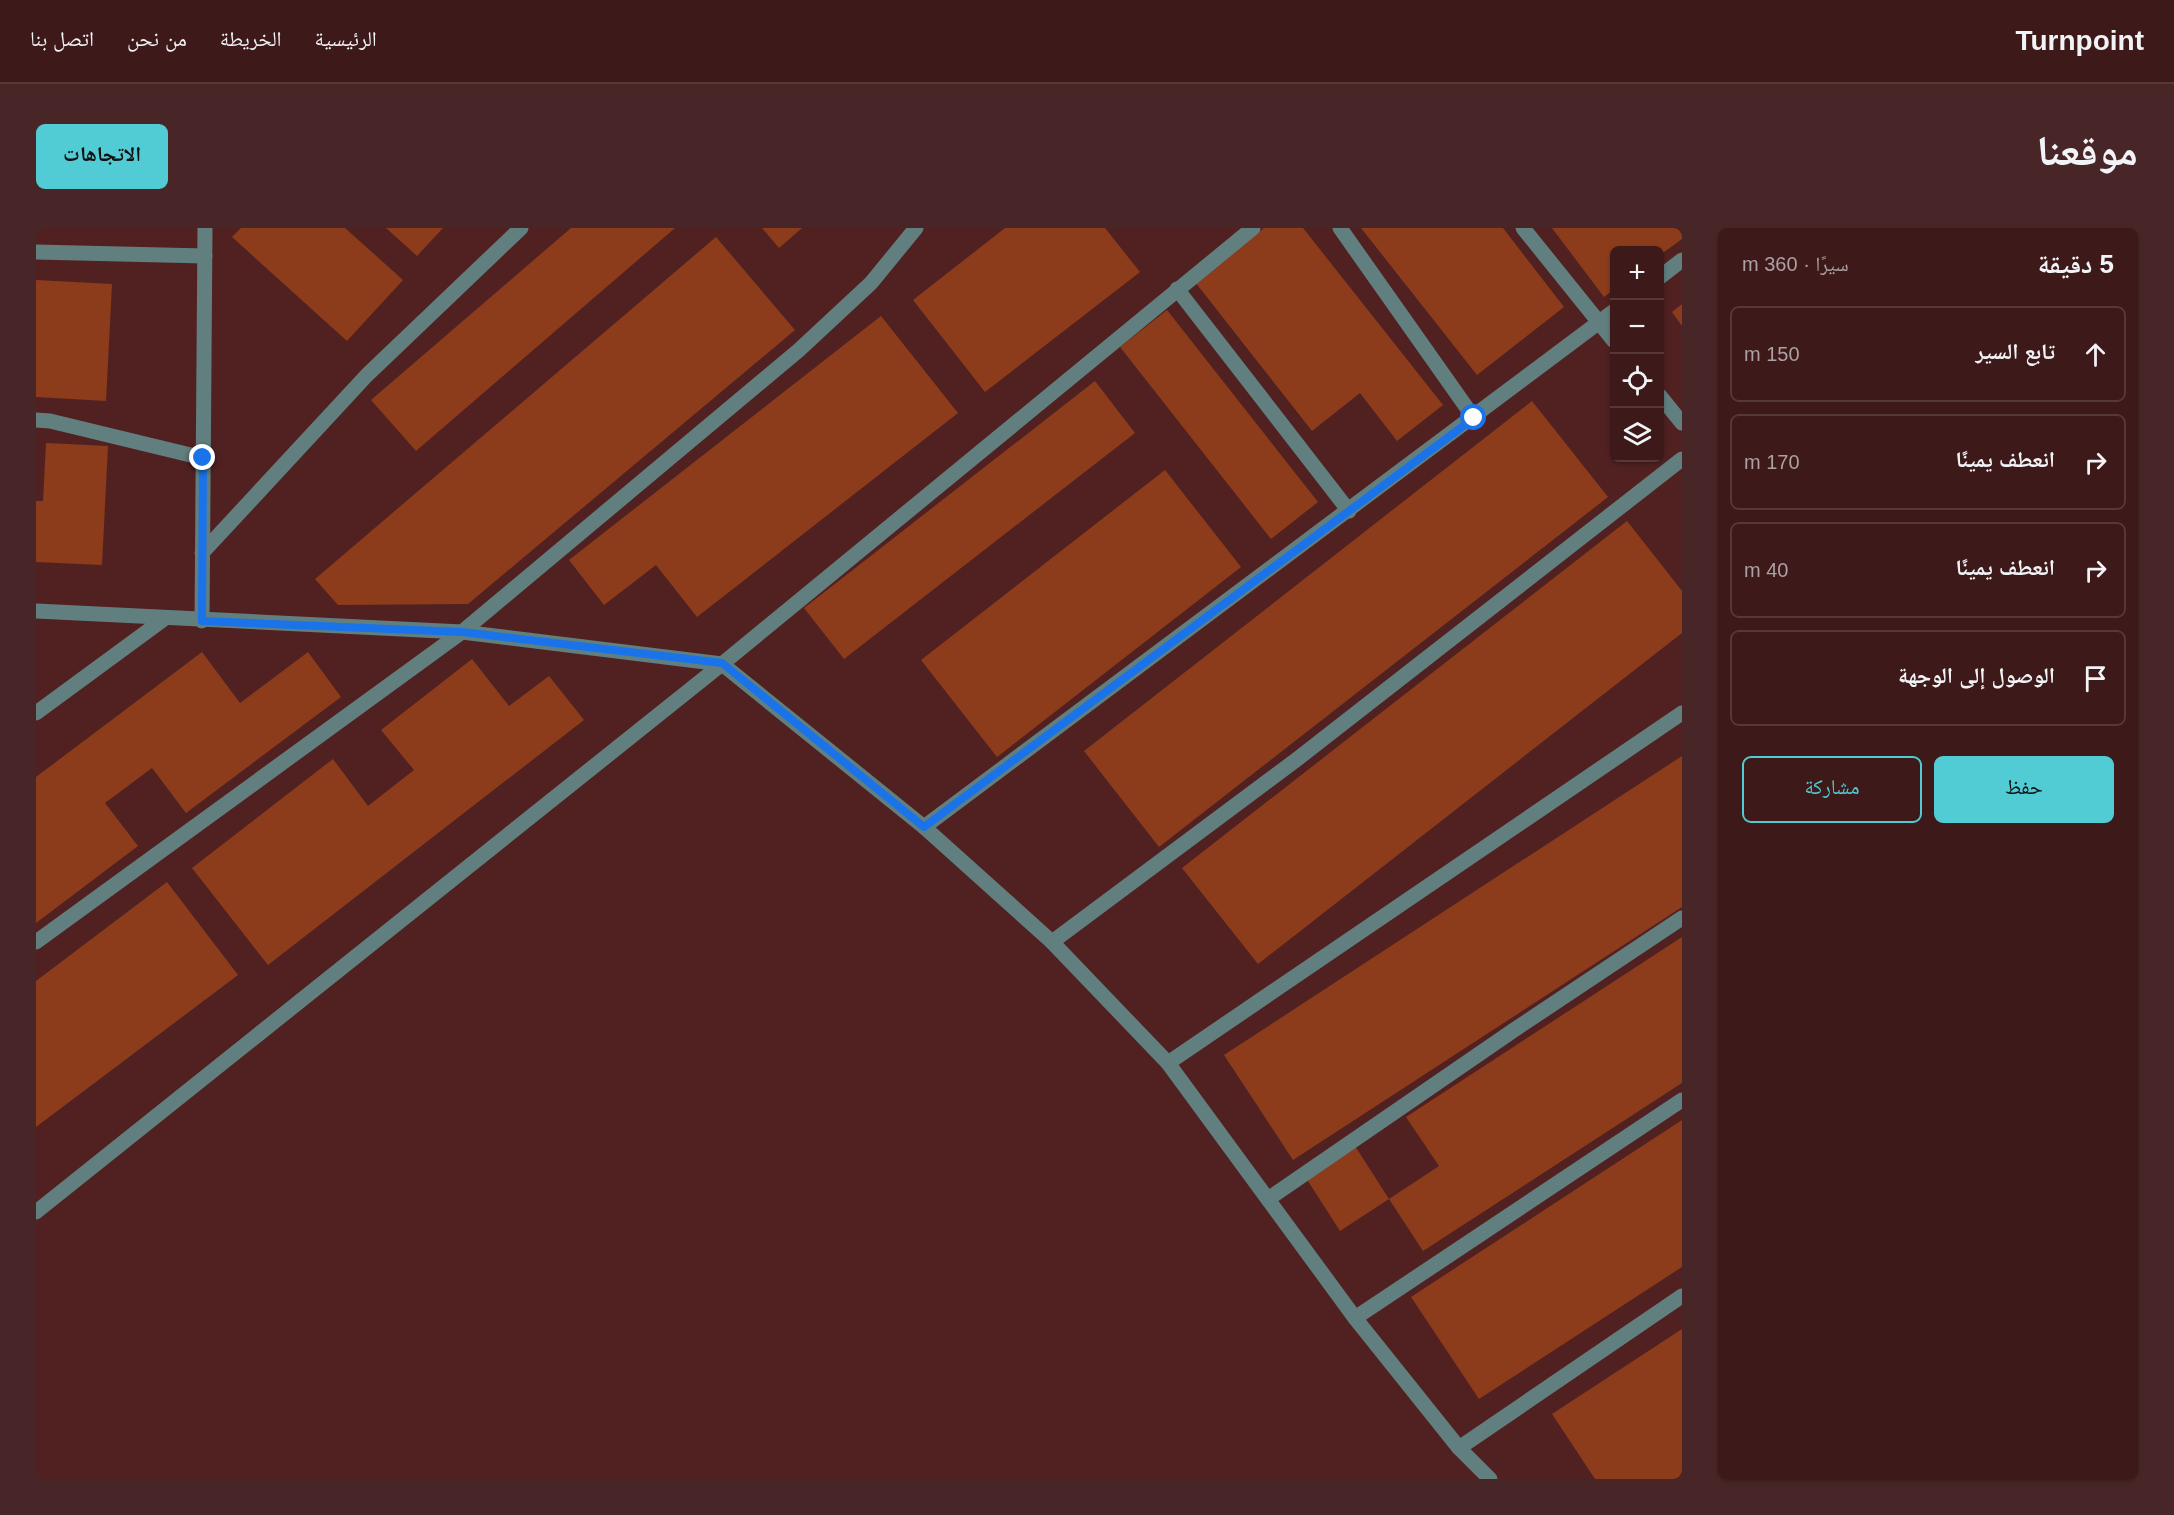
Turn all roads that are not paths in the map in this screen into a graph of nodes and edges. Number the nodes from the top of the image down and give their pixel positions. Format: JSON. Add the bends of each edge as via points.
{"nodes":[{"id":1,"x":205,"y":228,"type":"edge"},
{"id":2,"x":521,"y":228,"type":"edge"},
{"id":3,"x":916,"y":228,"type":"edge"},
{"id":4,"x":1253,"y":228,"type":"edge"},
{"id":5,"x":1340,"y":228,"type":"edge"},
{"id":6,"x":1523,"y":228,"type":"edge"},
{"id":7,"x":36,"y":252,"type":"edge"},
{"id":8,"x":205,"y":256,"type":"junction"},
{"id":9,"x":1682,"y":260,"type":"edge"},
{"id":10,"x":1664,"y":273,"type":"edge"},
{"id":11,"x":1177,"y":289,"type":"junction"},
{"id":12,"x":1610,"y":314,"type":"edge"},
{"id":13,"x":1599,"y":323,"type":"junction"},
{"id":14,"x":1610,"y":336,"type":"edge"},
{"id":15,"x":1664,"y":402,"type":"edge"},
{"id":16,"x":1474,"y":418,"type":"junction"},
{"id":17,"x":36,"y":420,"type":"edge"},
{"id":18,"x":1682,"y":423,"type":"edge"},
{"id":19,"x":203,"y":458,"type":"junction"},
{"id":20,"x":1682,"y":459,"type":"edge"},
{"id":21,"x":1349,"y":511,"type":"junction"},
{"id":22,"x":202,"y":553,"type":"junction"},
{"id":23,"x":36,"y":611,"type":"edge"},
{"id":24,"x":164,"y":619,"type":"junction"},
{"id":25,"x":202,"y":621,"type":"junction"},
{"id":26,"x":462,"y":632,"type":"junction"},
{"id":27,"x":722,"y":663,"type":"junction"},
{"id":28,"x":36,"y":713,"type":"edge"},
{"id":29,"x":1682,"y":713,"type":"edge"},
{"id":30,"x":924,"y":827,"type":"junction"},
{"id":31,"x":1682,"y":918,"type":"edge"},
{"id":32,"x":36,"y":942,"type":"edge"},
{"id":33,"x":1052,"y":942,"type":"junction"},
{"id":34,"x":1168,"y":1063,"type":"junction"},
{"id":35,"x":1682,"y":1100,"type":"edge"},
{"id":36,"x":1268,"y":1199,"type":"junction"},
{"id":37,"x":36,"y":1212,"type":"edge"},
{"id":38,"x":1682,"y":1296,"type":"edge"},
{"id":39,"x":1355,"y":1318,"type":"junction"},
{"id":40,"x":1459,"y":1448,"type":"junction"},
{"id":41,"x":1490,"y":1479,"type":"edge"}],
"edges":[{"from":1,"to":8,"type":"street"},
{"from":2,"to":22,"type":"street","via":[[367,375]]},
{"from":3,"to":26,"type":"street","via":[[871,283],[799,350]]},
{"from":4,"to":11,"type":"street"},
{"from":5,"to":16,"type":"street"},
{"from":6,"to":13,"type":"street"},
{"from":7,"to":8,"type":"street"},
{"from":8,"to":19,"type":"street"},
{"from":9,"to":10,"type":"street"},
{"from":11,"to":21,"type":"street"},
{"from":11,"to":27,"type":"street"},
{"from":12,"to":13,"type":"street"},
{"from":13,"to":14,"type":"street"},
{"from":13,"to":16,"type":"street"},
{"from":15,"to":18,"type":"street"},
{"from":16,"to":21,"type":"street"},
{"from":17,"to":19,"type":"street"},
{"from":19,"to":22,"type":"street"},
{"from":20,"to":33,"type":"street","via":[[1296,760]]},
{"from":21,"to":30,"type":"street"},
{"from":22,"to":25,"type":"street"},
{"from":23,"to":24,"type":"street"},
{"from":24,"to":25,"type":"street"},
{"from":24,"to":28,"type":"street"},
{"from":25,"to":26,"type":"street"},
{"from":26,"to":27,"type":"street"},
{"from":26,"to":32,"type":"street"},
{"from":27,"to":30,"type":"street"},
{"from":27,"to":37,"type":"street"},
{"from":29,"to":34,"type":"street"},
{"from":30,"to":33,"type":"street"},
{"from":31,"to":36,"type":"street"},
{"from":33,"to":34,"type":"street"},
{"from":34,"to":36,"type":"street"},
{"from":35,"to":39,"type":"street"},
{"from":36,"to":39,"type":"street"},
{"from":38,"to":40,"type":"street"},
{"from":39,"to":40,"type":"street"},
{"from":40,"to":41,"type":"street"}]}
